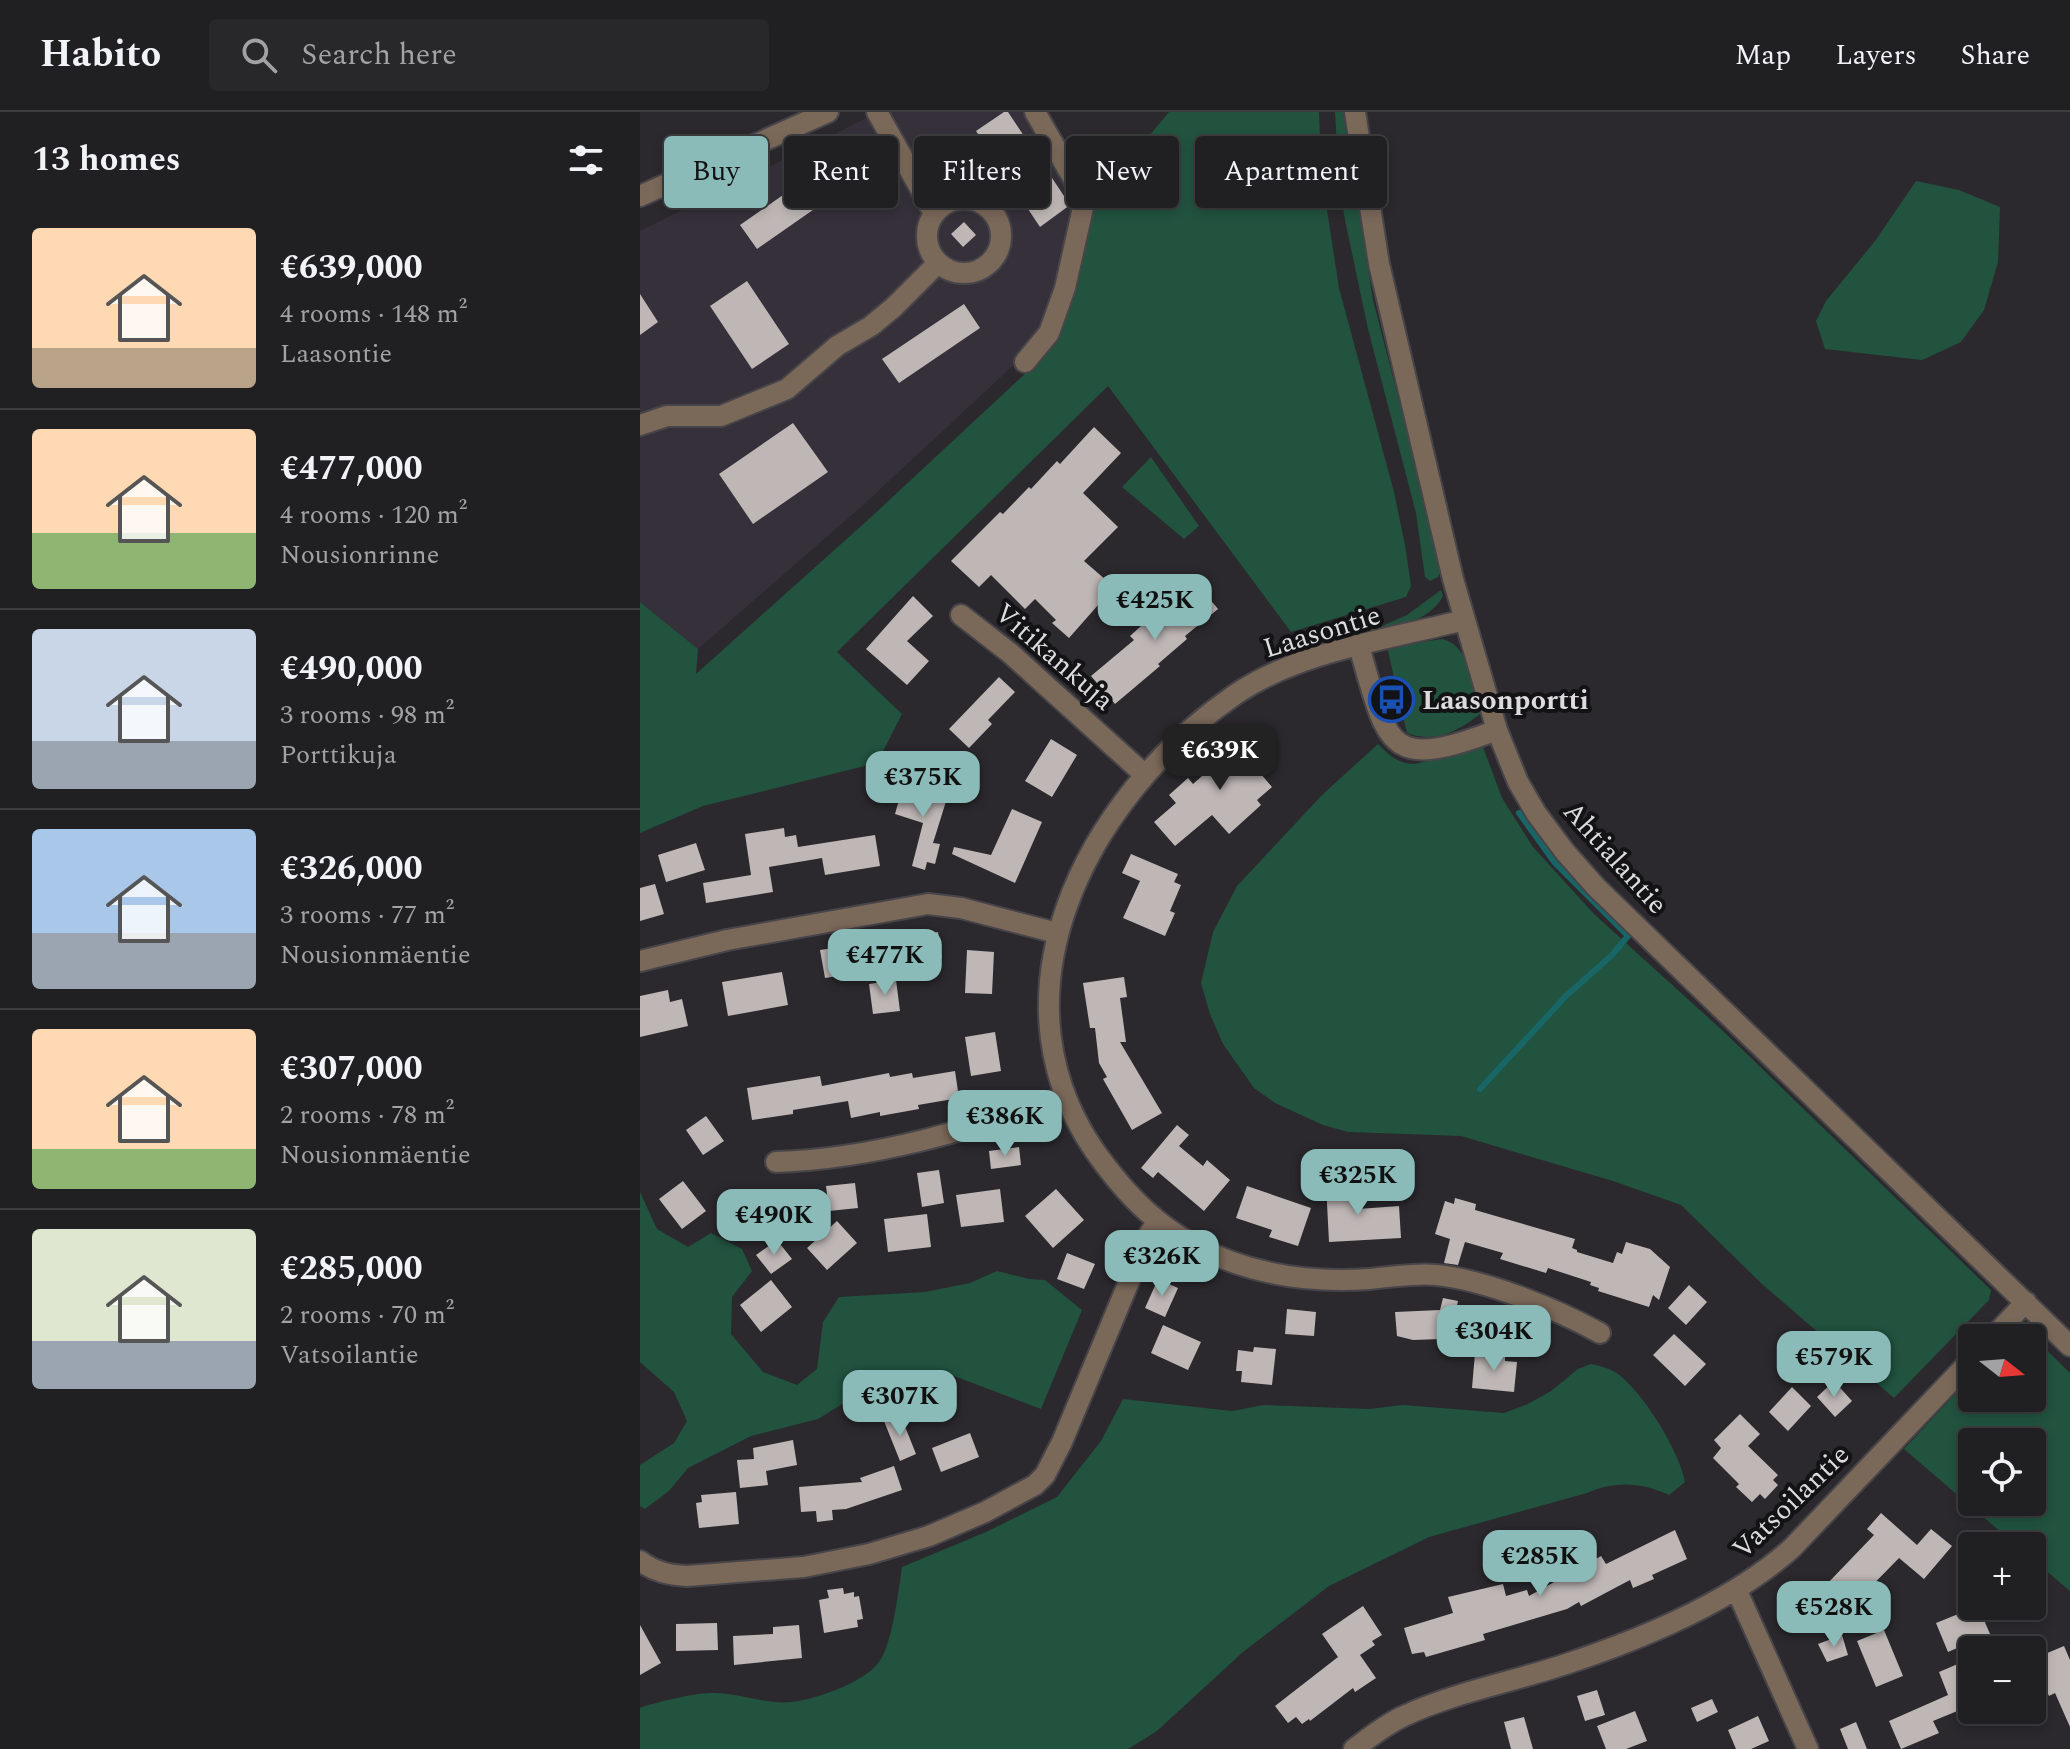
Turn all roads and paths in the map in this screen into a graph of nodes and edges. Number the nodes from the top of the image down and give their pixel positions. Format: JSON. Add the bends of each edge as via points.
{"nodes":[{"id":1,"x":828,"y":112,"type":"edge"},
{"id":2,"x":877,"y":112,"type":"edge"},
{"id":3,"x":1035,"y":112,"type":"edge"},
{"id":4,"x":1355,"y":112,"type":"edge"},
{"id":5,"x":640,"y":196,"type":"edge"},
{"id":6,"x":934,"y":213,"type":"junction"},
{"id":7,"x":938,"y":263,"type":"junction"},
{"id":8,"x":1025,"y":362,"type":"dead end"},
{"id":9,"x":640,"y":425,"type":"edge"},
{"id":10,"x":961,"y":615,"type":"dead end"},
{"id":11,"x":1464,"y":620,"type":"junction"},
{"id":12,"x":1359,"y":646,"type":"junction"},
{"id":13,"x":1497,"y":730,"type":"junction"},
{"id":14,"x":1145,"y":775,"type":"junction"},
{"id":15,"x":1057,"y":933,"type":"junction"},
{"id":16,"x":640,"y":961,"type":"edge"},
{"id":17,"x":1065,"y":1097,"type":"junction"},
{"id":18,"x":776,"y":1162,"type":"dead end"},
{"id":19,"x":1157,"y":1222,"type":"junction"},
{"id":20,"x":2026,"y":1302,"type":"junction"},
{"id":21,"x":2005,"y":1324,"type":"edge"},
{"id":22,"x":1600,"y":1333,"type":"dead end"},
{"id":23,"x":2070,"y":1346,"type":"edge"},
{"id":24,"x":1958,"y":1374,"type":"edge"},
{"id":25,"x":640,"y":1561,"type":"edge"},
{"id":26,"x":1737,"y":1591,"type":"junction"},
{"id":27,"x":1354,"y":1749,"type":"edge"},
{"id":28,"x":1808,"y":1749,"type":"edge"}],
"edges":[{"from":1,"to":5,"type":"street"},
{"from":2,"to":6,"type":"street"},
{"from":3,"to":8,"type":"street","via":[[1085,199],[1049,333]]},
{"from":4,"to":11,"type":"street","name":"Ahtialantie","via":[[1379,264]]},
{"from":6,"to":7,"type":"street","via":[[926,234]]},
{"from":6,"to":7,"type":"street","via":[[954,200],[978,201],[996,216],[1002,239],[992,261],[972,273]]},
{"from":7,"to":9,"type":"street","via":[[894,307],[787,389],[721,416],[667,416]]},
{"from":10,"to":14,"type":"street","name":"Vitikankuja"},
{"from":11,"to":12,"type":"street","name":"Laasontie"},
{"from":11,"to":13,"type":"street","name":"Ahtialantie"},
{"from":12,"to":13,"type":"street","via":[[1382,721],[1396,742],[1424,751]]},
{"from":12,"to":14,"type":"street","name":"Laasontie","via":[[1268,675],[1198,725]]},
{"from":13,"to":20,"type":"street","name":"Ahtialantie","via":[[1531,805],[1596,887]]},
{"from":14,"to":15,"type":"street","name":"Laasontie","via":[[1095,844]]},
{"from":15,"to":16,"type":"street","via":[[928,904]]},
{"from":15,"to":17,"type":"street","name":"Laasontie","via":[[1048,1014]]},
{"from":17,"to":18,"type":"street","via":[[934,1138]]},
{"from":17,"to":19,"type":"street","name":"Laasontie","via":[[1096,1154]]},
{"from":19,"to":22,"type":"street","name":"Laasontie","via":[[1195,1246],[1276,1275],[1453,1278],[1558,1310]]},
{"from":19,"to":25,"type":"street","via":[[1062,1442],[1035,1485],[929,1536],[826,1563],[687,1576],[667,1575]]},
{"from":20,"to":21,"type":"street"},
{"from":20,"to":23,"type":"street","name":"Ahtialantie"},
{"from":24,"to":26,"type":"street","name":"Vatsoilantie","via":[[1792,1548]]},
{"from":26,"to":27,"type":"street","name":"Vatsoilantie","via":[[1568,1664],[1406,1715]]},
{"from":26,"to":28,"type":"street"}]}
